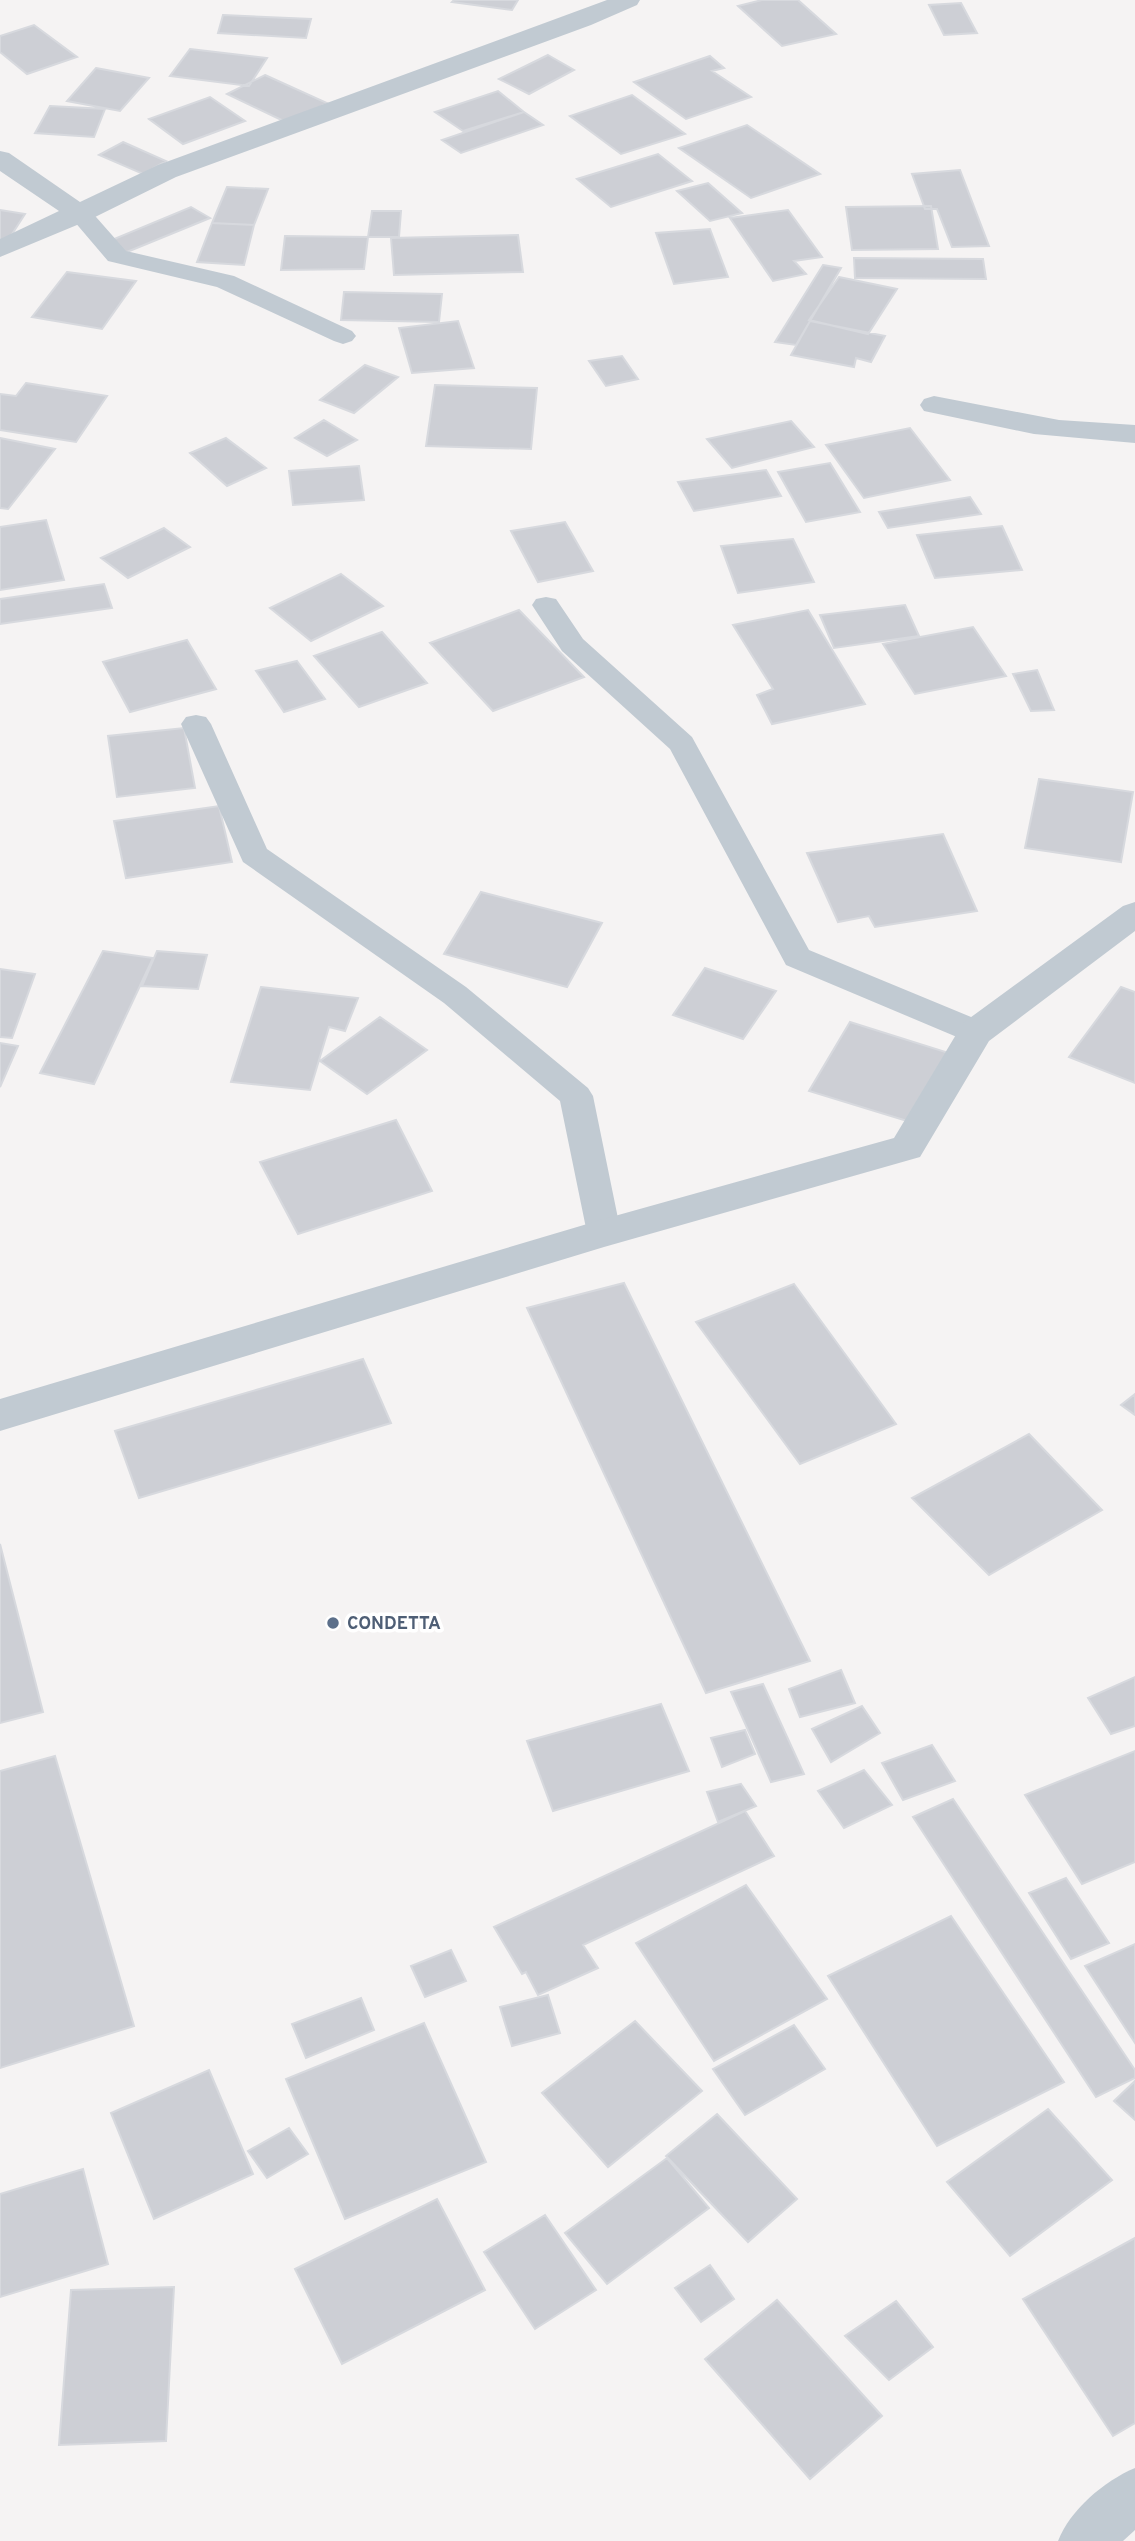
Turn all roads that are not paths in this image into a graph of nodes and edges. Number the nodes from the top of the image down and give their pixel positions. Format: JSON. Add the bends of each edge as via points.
{"nodes":[{"id":1,"x":628,"y":0,"type":"edge"},
{"id":2,"x":0,"y":159,"type":"edge"},
{"id":3,"x":80,"y":214,"type":"junction"},
{"id":4,"x":0,"y":249,"type":"edge"},
{"id":5,"x":342,"y":337,"type":"dead end"},
{"id":6,"x":934,"y":405,"type":"dead end"},
{"id":7,"x":1135,"y":434,"type":"edge"},
{"id":8,"x":546,"y":605,"type":"dead end"},
{"id":9,"x":196,"y":724,"type":"dead end"},
{"id":10,"x":1135,"y":914,"type":"edge"},
{"id":11,"x":976,"y":1032,"type":"junction"},
{"id":12,"x":604,"y":1233,"type":"junction"},
{"id":13,"x":0,"y":1415,"type":"edge"},
{"id":14,"x":1135,"y":2494,"type":"edge"},
{"id":15,"x":1084,"y":2541,"type":"edge"}],
"edges":[{"from":1,"to":3,"type":"street","via":[[167,172]]},
{"from":2,"to":3,"type":"street"},
{"from":3,"to":4,"type":"street"},
{"from":3,"to":5,"type":"lane","via":[[117,256],[225,281]]},
{"from":6,"to":7,"type":"street","via":[[1026,425]]},
{"from":8,"to":11,"type":"lane","via":[[572,645],[682,744],[797,957]]},
{"from":9,"to":12,"type":"lane","via":[[254,855],[455,995],[576,1096]]},
{"from":10,"to":11,"type":"street"},
{"from":11,"to":12,"type":"street","via":[[907,1148]]},
{"from":12,"to":13,"type":"street"},
{"from":14,"to":15,"type":"street"}]}
